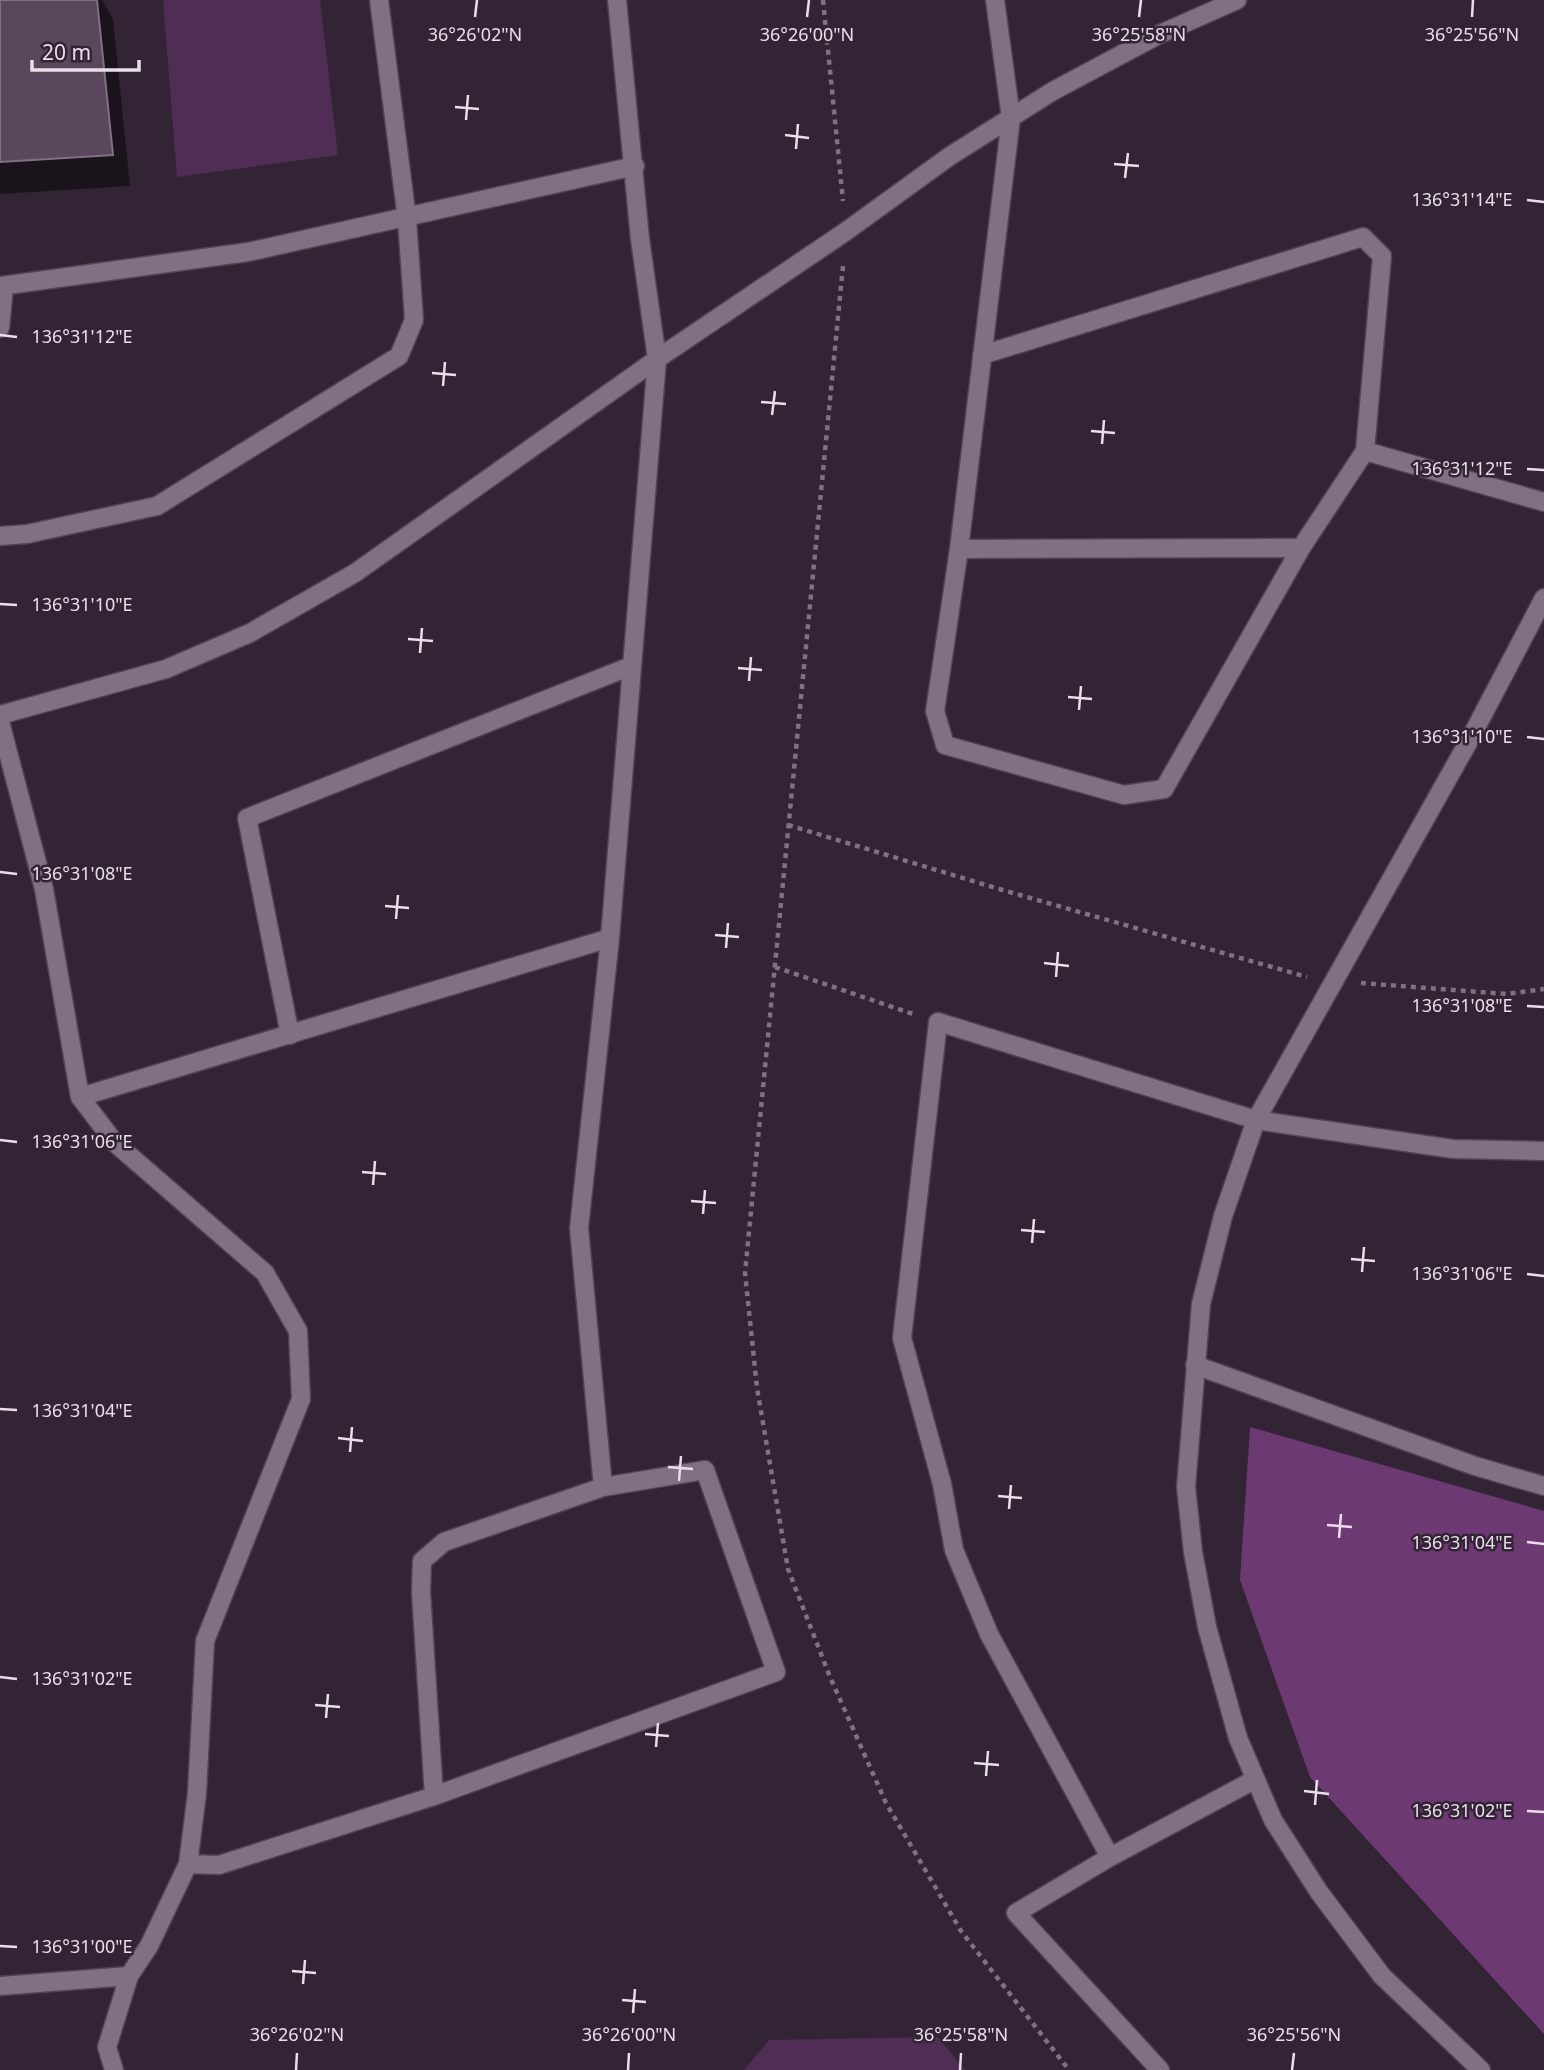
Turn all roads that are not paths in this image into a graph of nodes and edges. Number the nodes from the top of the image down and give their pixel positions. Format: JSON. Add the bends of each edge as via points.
{"nodes":[{"id":1,"x":379,"y":0,"type":"edge"},
{"id":2,"x":617,"y":0,"type":"edge"},
{"id":3,"x":995,"y":0,"type":"edge"},
{"id":4,"x":1237,"y":0,"type":"edge"},
{"id":5,"x":1011,"y":118,"type":"junction"},
{"id":6,"x":635,"y":166,"type":"junction"},
{"id":7,"x":407,"y":219,"type":"junction"},
{"id":8,"x":2,"y":287,"type":"edge"},
{"id":9,"x":0,"y":328,"type":"edge"},
{"id":10,"x":982,"y":355,"type":"junction"},
{"id":11,"x":657,"y":359,"type":"junction"},
{"id":12,"x":1365,"y":451,"type":"junction"},
{"id":13,"x":1544,"y":502,"type":"edge"},
{"id":14,"x":0,"y":536,"type":"edge"},
{"id":15,"x":1301,"y":548,"type":"junction"},
{"id":16,"x":960,"y":549,"type":"junction"},
{"id":17,"x":1544,"y":598,"type":"edge"},
{"id":18,"x":631,"y":666,"type":"junction"},
{"id":19,"x":0,"y":715,"type":"edge"},
{"id":20,"x":0,"y":722,"type":"edge"},
{"id":21,"x":610,"y":938,"type":"junction"},
{"id":22,"x":290,"y":1035,"type":"junction"},
{"id":23,"x":80,"y":1097,"type":"junction"},
{"id":24,"x":1256,"y":1120,"type":"junction"},
{"id":25,"x":1544,"y":1150,"type":"edge"},
{"id":26,"x":1195,"y":1366,"type":"junction"},
{"id":27,"x":1544,"y":1486,"type":"edge"},
{"id":28,"x":603,"y":1487,"type":"junction"},
{"id":29,"x":1254,"y":1780,"type":"junction"},
{"id":30,"x":434,"y":1796,"type":"junction"},
{"id":31,"x":1110,"y":1857,"type":"junction"},
{"id":32,"x":188,"y":1864,"type":"junction"},
{"id":33,"x":129,"y":1976,"type":"junction"},
{"id":34,"x":0,"y":1986,"type":"edge"},
{"id":35,"x":114,"y":2070,"type":"edge"},
{"id":36,"x":1160,"y":2070,"type":"edge"},
{"id":37,"x":1481,"y":2070,"type":"edge"}],
"edges":[{"from":1,"to":7,"type":"street"},
{"from":2,"to":6,"type":"street"},
{"from":3,"to":5,"type":"street"},
{"from":4,"to":5,"type":"street","via":[[1158,34]]},
{"from":5,"to":10,"type":"street"},
{"from":5,"to":11,"type":"street"},
{"from":6,"to":7,"type":"street"},
{"from":6,"to":11,"type":"street"},
{"from":7,"to":8,"type":"street","via":[[248,252]]},
{"from":7,"to":14,"type":"street","via":[[414,320],[399,356],[157,506]]},
{"from":8,"to":9,"type":"street"},
{"from":10,"to":12,"type":"street","via":[[1363,237],[1382,256]]},
{"from":10,"to":16,"type":"street"},
{"from":11,"to":18,"type":"street"},
{"from":11,"to":19,"type":"street","via":[[355,573],[250,634],[166,669]]},
{"from":12,"to":13,"type":"street"},
{"from":12,"to":15,"type":"street"},
{"from":15,"to":16,"type":"street"},
{"from":15,"to":16,"type":"street","via":[[1164,789],[1124,795],[945,746],[934,711]]},
{"from":17,"to":24,"type":"street"},
{"from":18,"to":21,"type":"street"},
{"from":18,"to":22,"type":"street","via":[[247,818]]},
{"from":20,"to":23,"type":"street","via":[[44,889]]},
{"from":21,"to":22,"type":"street"},
{"from":21,"to":28,"type":"street","via":[[579,1227]]},
{"from":22,"to":23,"type":"street"},
{"from":23,"to":32,"type":"street","via":[[115,1143],[265,1273],[298,1331],[302,1399],[205,1641],[197,1793]]},
{"from":24,"to":25,"type":"street","via":[[1453,1149]]},
{"from":24,"to":26,"type":"street","via":[[1223,1216],[1201,1304]]},
{"from":24,"to":31,"type":"street","via":[[938,1022],[902,1338],[942,1484],[954,1550],[989,1634]]},
{"from":26,"to":27,"type":"street","via":[[1475,1466]]},
{"from":26,"to":29,"type":"street","via":[[1186,1488],[1193,1552],[1206,1627]]},
{"from":28,"to":30,"type":"street","via":[[444,1542],[422,1561]]},
{"from":28,"to":30,"type":"street","via":[[705,1470],[776,1672]]},
{"from":29,"to":31,"type":"street"},
{"from":29,"to":37,"type":"street","via":[[1318,1892],[1382,1976]]},
{"from":30,"to":32,"type":"street","via":[[219,1865]]},
{"from":31,"to":36,"type":"street","via":[[1016,1913]]},
{"from":32,"to":33,"type":"street","via":[[149,1946]]},
{"from":33,"to":34,"type":"street"},
{"from":33,"to":35,"type":"street","via":[[107,2047]]}]}
